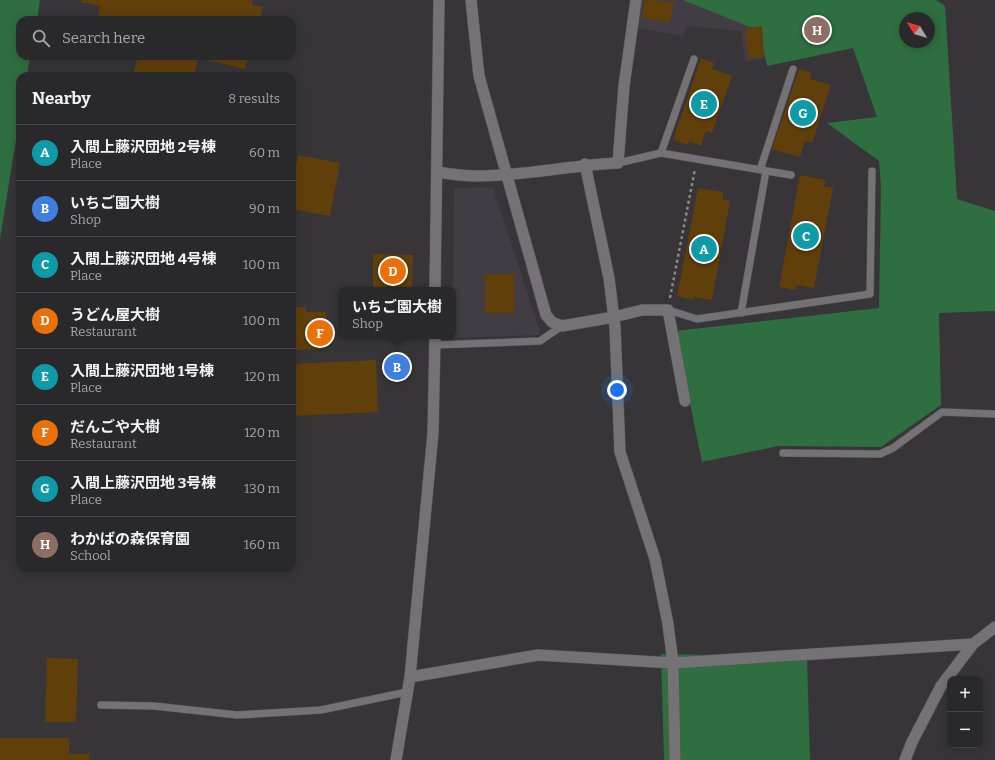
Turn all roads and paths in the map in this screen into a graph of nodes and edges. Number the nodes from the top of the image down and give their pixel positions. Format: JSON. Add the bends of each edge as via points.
{"nodes":[{"id":1,"x":439,"y":0,"type":"edge"},
{"id":2,"x":471,"y":0,"type":"edge"},
{"id":3,"x":636,"y":0,"type":"edge"},
{"id":4,"x":694,"y":59,"type":"dead end"},
{"id":5,"x":793,"y":69,"type":"dead end"},
{"id":6,"x":662,"y":153,"type":"junction"},
{"id":7,"x":697,"y":159,"type":"junction"},
{"id":8,"x":618,"y":163,"type":"junction"},
{"id":9,"x":585,"y":164,"type":"junction"},
{"id":10,"x":763,"y":170,"type":"junction"},
{"id":11,"x":872,"y":171,"type":"dead end"},
{"id":12,"x":437,"y":172,"type":"junction"},
{"id":13,"x":507,"y":175,"type":"junction"},
{"id":14,"x":791,"y":175,"type":"dead end"},
{"id":15,"x":435,"y":287,"type":"edge"},
{"id":16,"x":668,"y":310,"type":"junction"},
{"id":17,"x":741,"y":313,"type":"junction"},
{"id":18,"x":614,"y":317,"type":"junction"},
{"id":19,"x":562,"y":326,"type":"junction"},
{"id":20,"x":434,"y":340,"type":"edge"},
{"id":21,"x":685,"y":401,"type":"dead end"},
{"id":22,"x":995,"y":414,"type":"edge"},
{"id":23,"x":783,"y":453,"type":"dead end"},
{"id":24,"x":995,"y":627,"type":"edge"},
{"id":25,"x":973,"y":644,"type":"junction"},
{"id":26,"x":673,"y":663,"type":"junction"},
{"id":27,"x":410,"y":677,"type":"junction"},
{"id":28,"x":407,"y":692,"type":"junction"},
{"id":29,"x":102,"y":705,"type":"dead end"},
{"id":30,"x":396,"y":760,"type":"edge"},
{"id":31,"x":675,"y":760,"type":"edge"},
{"id":32,"x":905,"y":760,"type":"edge"}],
"edges":[{"from":1,"to":12,"type":"street"},
{"from":2,"to":13,"type":"street","via":[[480,76]]},
{"from":3,"to":8,"type":"street","via":[[624,86]]},
{"from":4,"to":6,"type":"lane"},
{"from":5,"to":10,"type":"lane"},
{"from":6,"to":7,"type":"lane"},
{"from":6,"to":8,"type":"lane"},
{"from":7,"to":10,"type":"lane"},
{"from":7,"to":16,"type":"path"},
{"from":8,"to":9,"type":"street"},
{"from":9,"to":13,"type":"street"},
{"from":9,"to":18,"type":"street","via":[[609,278]]},
{"from":10,"to":14,"type":"lane"},
{"from":10,"to":17,"type":"lane"},
{"from":11,"to":17,"type":"lane","via":[[870,294]]},
{"from":12,"to":13,"type":"street","via":[[476,176]]},
{"from":12,"to":15,"type":"street"},
{"from":13,"to":19,"type":"street","via":[[546,315],[552,322]]},
{"from":16,"to":17,"type":"lane","via":[[697,319]]},
{"from":16,"to":18,"type":"street","via":[[642,310]]},
{"from":16,"to":21,"type":"street"},
{"from":18,"to":19,"type":"street"},
{"from":18,"to":26,"type":"street","via":[[620,452],[655,560]]},
{"from":19,"to":20,"type":"lane","via":[[540,341]]},
{"from":20,"to":27,"type":"street","via":[[433,432]]},
{"from":22,"to":23,"type":"lane","via":[[942,412],[893,448],[880,454]]},
{"from":24,"to":25,"type":"street"},
{"from":25,"to":26,"type":"street"},
{"from":25,"to":32,"type":"street","via":[[941,686]]},
{"from":26,"to":27,"type":"street","via":[[538,655]]},
{"from":26,"to":31,"type":"street"},
{"from":27,"to":28,"type":"street"},
{"from":28,"to":29,"type":"lane","via":[[321,710],[237,715],[154,706]]},
{"from":28,"to":30,"type":"street"}]}
